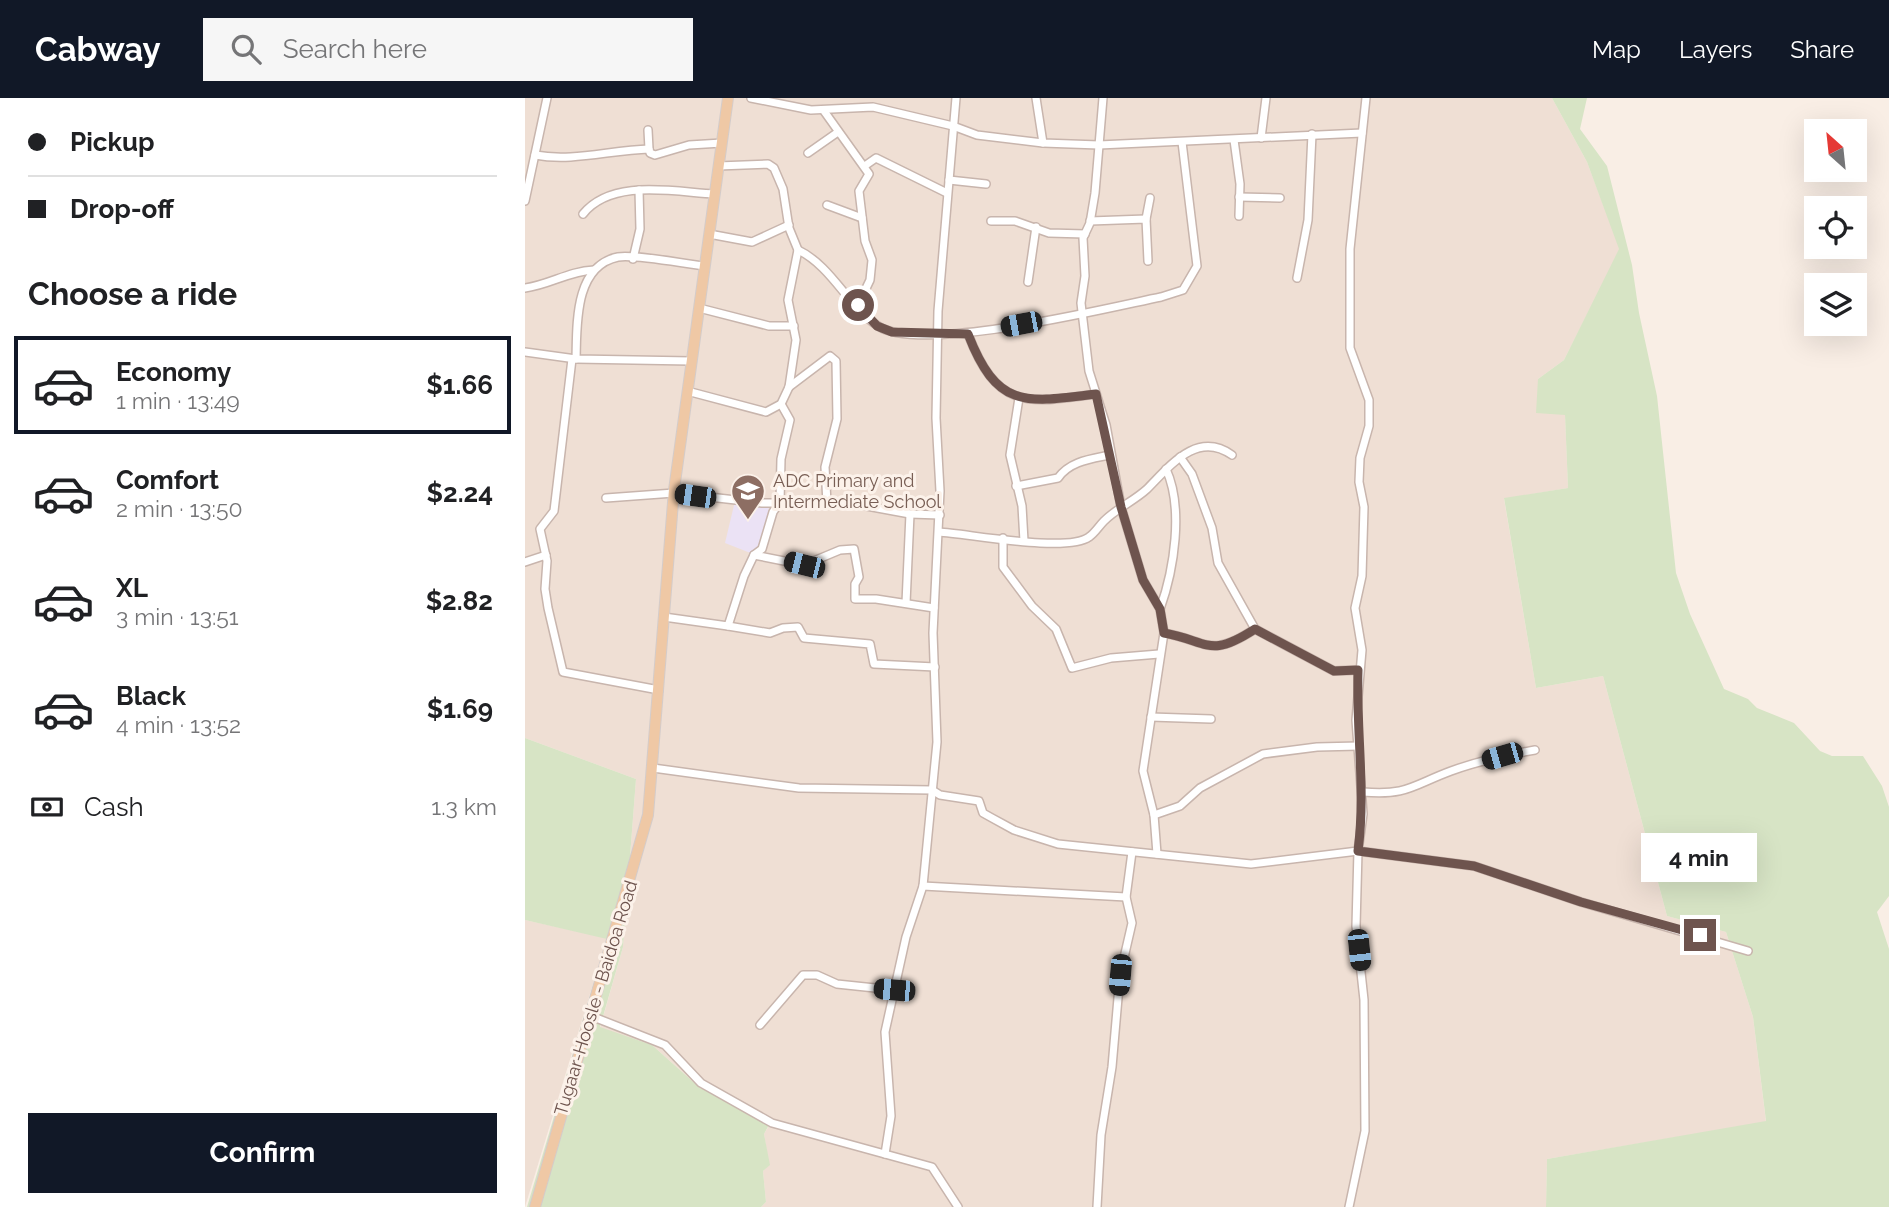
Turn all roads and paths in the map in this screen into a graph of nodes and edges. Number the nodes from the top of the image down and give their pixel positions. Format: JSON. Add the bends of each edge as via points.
{"nodes":[{"id":1,"x":547,"y":98,"type":"edge"},
{"id":2,"x":728,"y":98,"type":"edge"},
{"id":3,"x":751,"y":98,"type":"edge"},
{"id":4,"x":874,"y":98,"type":"edge"},
{"id":5,"x":956,"y":98,"type":"edge"},
{"id":6,"x":1037,"y":98,"type":"edge"},
{"id":7,"x":1103,"y":98,"type":"edge"},
{"id":8,"x":1266,"y":98,"type":"edge"},
{"id":9,"x":1366,"y":98,"type":"edge"},
{"id":10,"x":873,"y":107,"type":"junction"},
{"id":11,"x":824,"y":111,"type":"junction"},
{"id":12,"x":953,"y":126,"type":"junction"},
{"id":13,"x":647,"y":130,"type":"dead end"},
{"id":14,"x":838,"y":132,"type":"junction"},
{"id":15,"x":1362,"y":133,"type":"junction"},
{"id":16,"x":1312,"y":134,"type":"junction"},
{"id":17,"x":1261,"y":138,"type":"junction"},
{"id":18,"x":1234,"y":139,"type":"junction"},
{"id":19,"x":1182,"y":142,"type":"junction"},
{"id":20,"x":722,"y":143,"type":"junction"},
{"id":21,"x":1043,"y":143,"type":"junction"},
{"id":22,"x":1099,"y":145,"type":"junction"},
{"id":23,"x":649,"y":149,"type":"junction"},
{"id":24,"x":808,"y":153,"type":"dead end"},
{"id":25,"x":535,"y":155,"type":"junction"},
{"id":26,"x":719,"y":166,"type":"junction"},
{"id":27,"x":866,"y":166,"type":"junction"},
{"id":28,"x":949,"y":180,"type":"junction"},
{"id":29,"x":986,"y":184,"type":"dead end"},
{"id":30,"x":639,"y":190,"type":"junction"},
{"id":31,"x":947,"y":193,"type":"junction"},
{"id":32,"x":715,"y":194,"type":"junction"},
{"id":33,"x":1239,"y":197,"type":"junction"},
{"id":34,"x":1150,"y":198,"type":"dead end"},
{"id":35,"x":1280,"y":198,"type":"dead end"},
{"id":36,"x":525,"y":201,"type":"edge"},
{"id":37,"x":827,"y":205,"type":"dead end"},
{"id":38,"x":583,"y":214,"type":"dead end"},
{"id":39,"x":1239,"y":216,"type":"dead end"},
{"id":40,"x":862,"y":218,"type":"junction"},
{"id":41,"x":1146,"y":219,"type":"junction"},
{"id":42,"x":991,"y":221,"type":"dead end"},
{"id":43,"x":1090,"y":221,"type":"junction"},
{"id":44,"x":789,"y":225,"type":"junction"},
{"id":45,"x":1036,"y":228,"type":"junction"},
{"id":46,"x":709,"y":234,"type":"junction"},
{"id":47,"x":1085,"y":234,"type":"junction"},
{"id":48,"x":798,"y":250,"type":"junction"},
{"id":49,"x":633,"y":259,"type":"junction"},
{"id":50,"x":1148,"y":261,"type":"dead end"},
{"id":51,"x":705,"y":266,"type":"junction"},
{"id":52,"x":594,"y":270,"type":"junction"},
{"id":53,"x":1297,"y":278,"type":"dead end"},
{"id":54,"x":1028,"y":282,"type":"dead end"},
{"id":55,"x":525,"y":288,"type":"edge"},
{"id":56,"x":858,"y":305,"type":"junction"},
{"id":57,"x":699,"y":307,"type":"junction"},
{"id":58,"x":1082,"y":313,"type":"junction"},
{"id":59,"x":794,"y":326,"type":"junction"},
{"id":60,"x":939,"y":333,"type":"junction"},
{"id":61,"x":968,"y":334,"type":"junction"},
{"id":62,"x":525,"y":352,"type":"edge"},
{"id":63,"x":574,"y":359,"type":"junction"},
{"id":64,"x":691,"y":361,"type":"junction"},
{"id":65,"x":789,"y":387,"type":"junction"},
{"id":66,"x":687,"y":391,"type":"junction"},
{"id":67,"x":1096,"y":394,"type":"junction"},
{"id":68,"x":1019,"y":398,"type":"junction"},
{"id":69,"x":781,"y":404,"type":"junction"},
{"id":70,"x":1110,"y":455,"type":"junction"},
{"id":71,"x":1232,"y":455,"type":"dead end"},
{"id":72,"x":1179,"y":457,"type":"junction"},
{"id":73,"x":1166,"y":469,"type":"junction"},
{"id":74,"x":1016,"y":486,"type":"junction"},
{"id":75,"x":674,"y":493,"type":"junction"},
{"id":76,"x":606,"y":498,"type":"dead end"},
{"id":77,"x":780,"y":502,"type":"junction"},
{"id":78,"x":827,"y":503,"type":"junction"},
{"id":79,"x":1121,"y":507,"type":"junction"},
{"id":80,"x":910,"y":514,"type":"junction"},
{"id":81,"x":940,"y":515,"type":"junction"},
{"id":82,"x":939,"y":532,"type":"junction"},
{"id":83,"x":1003,"y":538,"type":"junction"},
{"id":84,"x":1024,"y":541,"type":"junction"},
{"id":85,"x":546,"y":555,"type":"junction"},
{"id":86,"x":754,"y":555,"type":"junction"},
{"id":87,"x":525,"y":562,"type":"edge"},
{"id":88,"x":906,"y":603,"type":"junction"},
{"id":89,"x":934,"y":608,"type":"junction"},
{"id":90,"x":1160,"y":609,"type":"junction"},
{"id":91,"x":664,"y":617,"type":"junction"},
{"id":92,"x":729,"y":626,"type":"junction"},
{"id":93,"x":1255,"y":629,"type":"junction"},
{"id":94,"x":1164,"y":633,"type":"junction"},
{"id":95,"x":1159,"y":654,"type":"junction"},
{"id":96,"x":935,"y":667,"type":"junction"},
{"id":97,"x":1358,"y":670,"type":"junction"},
{"id":98,"x":659,"y":690,"type":"junction"},
{"id":99,"x":1151,"y":717,"type":"junction"},
{"id":100,"x":1211,"y":719,"type":"dead end"},
{"id":101,"x":1359,"y":746,"type":"junction"},
{"id":102,"x":1535,"y":750,"type":"dead end"},
{"id":103,"x":653,"y":768,"type":"junction"},
{"id":104,"x":932,"y":790,"type":"junction"},
{"id":105,"x":1363,"y":792,"type":"junction"},
{"id":106,"x":1154,"y":815,"type":"junction"},
{"id":107,"x":1358,"y":851,"type":"junction"},
{"id":108,"x":1132,"y":852,"type":"junction"},
{"id":109,"x":1157,"y":854,"type":"junction"},
{"id":110,"x":923,"y":886,"type":"junction"},
{"id":111,"x":1126,"y":897,"type":"junction"},
{"id":112,"x":1748,"y":951,"type":"dead end"},
{"id":113,"x":894,"y":990,"type":"junction"},
{"id":114,"x":591,"y":1016,"type":"junction"},
{"id":115,"x":759,"y":1025,"type":"dead end"},
{"id":116,"x":885,"y":1154,"type":"junction"},
{"id":117,"x":535,"y":1207,"type":"edge"},
{"id":118,"x":958,"y":1207,"type":"edge"},
{"id":119,"x":1097,"y":1207,"type":"edge"},
{"id":120,"x":1349,"y":1207,"type":"edge"}],
"edges":[{"from":1,"to":25,"type":"street"},
{"from":2,"to":20,"type":"main road","name":"Tugaar-Hoosle - Baidoa Road"},
{"from":3,"to":11,"type":"street"},
{"from":4,"to":10,"type":"street"},
{"from":5,"to":12,"type":"street"},
{"from":6,"to":21,"type":"street"},
{"from":7,"to":22,"type":"street"},
{"from":8,"to":17,"type":"street"},
{"from":9,"to":15,"type":"street"},
{"from":10,"to":11,"type":"street"},
{"from":10,"to":12,"type":"street"},
{"from":11,"to":14,"type":"street"},
{"from":12,"to":21,"type":"street","via":[[977,135]]},
{"from":12,"to":28,"type":"street"},
{"from":13,"to":23,"type":"street"},
{"from":14,"to":24,"type":"street"},
{"from":14,"to":27,"type":"street"},
{"from":15,"to":16,"type":"street"},
{"from":15,"to":97,"type":"street","via":[[1350,249],[1350,348],[1369,400],[1370,426],[1360,458],[1364,507],[1362,576],[1355,608],[1362,650]]},
{"from":16,"to":17,"type":"street"},
{"from":16,"to":53,"type":"street","via":[[1308,220]]},
{"from":17,"to":18,"type":"street"},
{"from":18,"to":19,"type":"street"},
{"from":18,"to":33,"type":"street"},
{"from":19,"to":22,"type":"street"},
{"from":19,"to":58,"type":"street","via":[[1197,266],[1182,290]]},
{"from":20,"to":23,"type":"street","via":[[689,145],[655,155]]},
{"from":20,"to":26,"type":"main road","name":"Tugaar-Hoosle - Baidoa Road"},
{"from":21,"to":22,"type":"street"},
{"from":22,"to":43,"type":"street"},
{"from":23,"to":25,"type":"street","via":[[579,158]]},
{"from":25,"to":36,"type":"street"},
{"from":26,"to":32,"type":"main road","name":"Tugaar-Hoosle - Baidoa Road"},
{"from":26,"to":44,"type":"street","via":[[768,164],[774,168]]},
{"from":27,"to":31,"type":"street","via":[[877,158]]},
{"from":27,"to":40,"type":"street","via":[[869,174],[859,191]]},
{"from":28,"to":29,"type":"street"},
{"from":28,"to":31,"type":"street"},
{"from":30,"to":32,"type":"street"},
{"from":30,"to":38,"type":"street","via":[[613,194]]},
{"from":30,"to":49,"type":"street","via":[[640,229]]},
{"from":31,"to":60,"type":"street"},
{"from":32,"to":46,"type":"main road","name":"Tugaar-Hoosle - Baidoa Road"},
{"from":33,"to":35,"type":"street"},
{"from":33,"to":39,"type":"street"},
{"from":34,"to":41,"type":"street"},
{"from":37,"to":40,"type":"street"},
{"from":40,"to":56,"type":"street","via":[[872,260],[870,280]]},
{"from":41,"to":43,"type":"street"},
{"from":41,"to":50,"type":"street"},
{"from":42,"to":45,"type":"street","via":[[1015,221]]},
{"from":43,"to":47,"type":"street"},
{"from":44,"to":46,"type":"street","via":[[752,242]]},
{"from":44,"to":48,"type":"street"},
{"from":45,"to":47,"type":"street"},
{"from":45,"to":54,"type":"street"},
{"from":46,"to":51,"type":"main road","name":"Tugaar-Hoosle - Baidoa Road"},
{"from":47,"to":58,"type":"street"},
{"from":48,"to":56,"type":"street","via":[[815,257]]},
{"from":48,"to":59,"type":"street","via":[[788,300]]},
{"from":49,"to":51,"type":"street"},
{"from":49,"to":52,"type":"street","via":[[618,257]]},
{"from":51,"to":57,"type":"main road","name":"Tugaar-Hoosle - Baidoa Road"},
{"from":52,"to":55,"type":"street","via":[[576,271]]},
{"from":52,"to":63,"type":"street","via":[[580,300]]},
{"from":56,"to":60,"type":"street","via":[[877,326],[892,332]]},
{"from":57,"to":59,"type":"street","via":[[769,326]]},
{"from":57,"to":64,"type":"main road","name":"Tugaar-Hoosle - Baidoa Road"},
{"from":58,"to":61,"type":"street"},
{"from":58,"to":67,"type":"street"},
{"from":59,"to":65,"type":"street"},
{"from":60,"to":61,"type":"street"},
{"from":60,"to":81,"type":"street"},
{"from":61,"to":68,"type":"street","via":[[997,386]]},
{"from":62,"to":63,"type":"street"},
{"from":63,"to":64,"type":"street"},
{"from":63,"to":85,"type":"street","via":[[554,511],[540,528]]},
{"from":64,"to":66,"type":"main road","name":"Tugaar-Hoosle - Baidoa Road"},
{"from":65,"to":69,"type":"street"},
{"from":65,"to":78,"type":"street","via":[[830,356],[837,361],[837,419],[825,467]]},
{"from":66,"to":69,"type":"street","via":[[767,412]]},
{"from":66,"to":75,"type":"main road","name":"Tugaar-Hoosle - Baidoa Road"},
{"from":67,"to":68,"type":"street","via":[[1044,401]]},
{"from":67,"to":70,"type":"street"},
{"from":68,"to":74,"type":"street","via":[[1010,455]]},
{"from":69,"to":77,"type":"street","via":[[790,420],[781,459]]},
{"from":70,"to":74,"type":"street","via":[[1083,461],[1058,478]]},
{"from":70,"to":79,"type":"street"},
{"from":71,"to":72,"type":"street","via":[[1212,446],[1194,448]]},
{"from":72,"to":73,"type":"street"},
{"from":72,"to":93,"type":"street","via":[[1192,474],[1212,528],[1218,563]]},
{"from":73,"to":79,"type":"street"},
{"from":73,"to":90,"type":"street","via":[[1174,504],[1174,551]]},
{"from":74,"to":84,"type":"street"},
{"from":75,"to":76,"type":"street"},
{"from":75,"to":77,"type":"street"},
{"from":75,"to":91,"type":"main road","name":"Tugaar-Hoosle - Baidoa Road"},
{"from":77,"to":78,"type":"street"},
{"from":77,"to":86,"type":"street","via":[[762,548]]},
{"from":78,"to":80,"type":"street"},
{"from":79,"to":84,"type":"street","via":[[1088,538],[1061,544]]},
{"from":79,"to":90,"type":"street","via":[[1143,580]]},
{"from":80,"to":81,"type":"street"},
{"from":80,"to":88,"type":"street"},
{"from":81,"to":82,"type":"street"},
{"from":82,"to":83,"type":"street"},
{"from":82,"to":89,"type":"street"},
{"from":83,"to":84,"type":"street"},
{"from":83,"to":95,"type":"street","via":[[1003,567],[1056,629],[1073,668],[1111,658]]},
{"from":85,"to":87,"type":"street"},
{"from":85,"to":98,"type":"street","via":[[547,598],[565,674]]},
{"from":86,"to":88,"type":"street","via":[[804,565],[853,549],[859,578],[854,597]]},
{"from":86,"to":92,"type":"street"},
{"from":88,"to":89,"type":"street"},
{"from":89,"to":96,"type":"street"},
{"from":90,"to":94,"type":"street"},
{"from":91,"to":92,"type":"street"},
{"from":91,"to":98,"type":"main road","name":"Tugaar-Hoosle - Baidoa Road"},
{"from":92,"to":96,"type":"street","via":[[770,633],[798,627],[804,638],[870,644],[874,664]]},
{"from":93,"to":94,"type":"street","via":[[1216,648]]},
{"from":93,"to":97,"type":"street","via":[[1334,671]]},
{"from":94,"to":95,"type":"street"},
{"from":95,"to":99,"type":"street"},
{"from":96,"to":104,"type":"street","via":[[937,742]]},
{"from":97,"to":101,"type":"street"},
{"from":98,"to":103,"type":"main road","name":"Tugaar-Hoosle - Baidoa Road"},
{"from":99,"to":100,"type":"street"},
{"from":99,"to":106,"type":"street","via":[[1143,771]]},
{"from":101,"to":105,"type":"street"},
{"from":101,"to":106,"type":"street","via":[[1263,754],[1200,788],[1180,806]]},
{"from":102,"to":105,"type":"street","via":[[1453,770],[1401,792]]},
{"from":103,"to":104,"type":"street","via":[[799,788]]},
{"from":103,"to":114,"type":"main road","name":"Tugaar-Hoosle - Baidoa Road","via":[[643,841]]},
{"from":104,"to":108,"type":"street","via":[[979,801],[983,813],[1014,830],[1058,844]]},
{"from":104,"to":110,"type":"street"},
{"from":105,"to":107,"type":"street"},
{"from":106,"to":109,"type":"street"},
{"from":107,"to":109,"type":"street","via":[[1251,864]]},
{"from":107,"to":112,"type":"street","via":[[1474,866]]},
{"from":107,"to":120,"type":"street","via":[[1356,926],[1364,1000],[1365,1131]]},
{"from":108,"to":109,"type":"street"},
{"from":108,"to":111,"type":"street"},
{"from":110,"to":111,"type":"street"},
{"from":110,"to":113,"type":"street"},
{"from":111,"to":119,"type":"street","via":[[1132,923],[1120,975]]},
{"from":113,"to":115,"type":"street","via":[[803,975]]},
{"from":113,"to":116,"type":"street","via":[[885,1032],[891,1116]]},
{"from":114,"to":116,"type":"street","via":[[665,1045],[701,1083],[772,1123]]},
{"from":114,"to":117,"type":"main road","name":"Tugaar-Hoosle - Baidoa Road"},
{"from":116,"to":118,"type":"street","via":[[932,1167]]}]}
